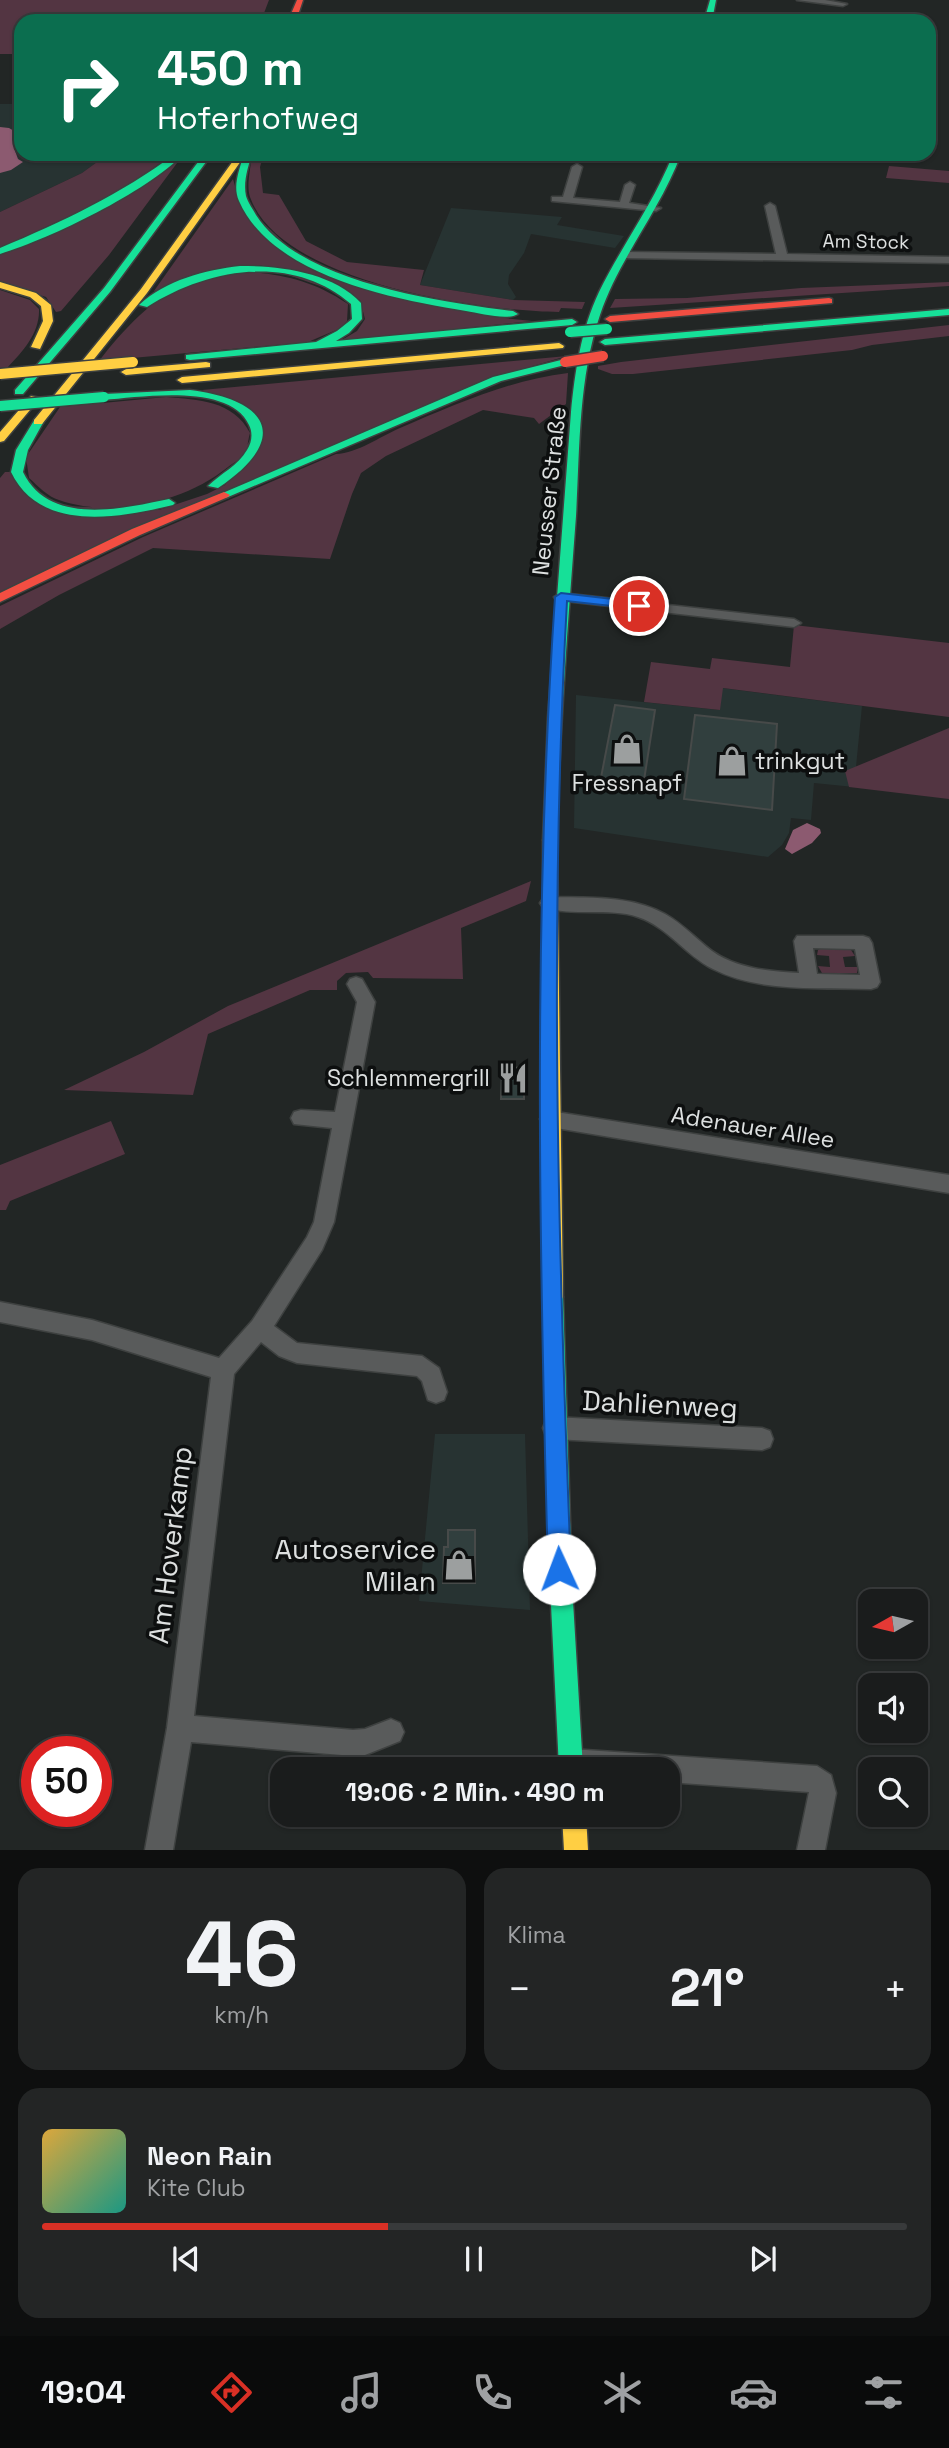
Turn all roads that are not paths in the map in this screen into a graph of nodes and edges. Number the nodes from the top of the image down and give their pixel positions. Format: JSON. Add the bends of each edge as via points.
{"nodes":[{"id":1,"x":769,"y":0,"type":"edge"},
{"id":2,"x":784,"y":0,"type":"edge"},
{"id":3,"x":799,"y":1,"type":"edge"},
{"id":4,"x":843,"y":5,"type":"edge"},
{"id":5,"x":171,"y":161,"type":"edge"},
{"id":6,"x":186,"y":161,"type":"edge"},
{"id":7,"x":203,"y":161,"type":"edge"},
{"id":8,"x":219,"y":161,"type":"edge"},
{"id":9,"x":237,"y":161,"type":"edge"},
{"id":10,"x":247,"y":161,"type":"edge"},
{"id":11,"x":675,"y":161,"type":"edge"},
{"id":12,"x":577,"y":167,"type":"dead end"},
{"id":13,"x":630,"y":185,"type":"dead end"},
{"id":14,"x":555,"y":199,"type":"dead end"},
{"id":15,"x":567,"y":200,"type":"junction"},
{"id":16,"x":625,"y":204,"type":"junction"},
{"id":17,"x":770,"y":205,"type":"dead end"},
{"id":18,"x":656,"y":208,"type":"junction"},
{"id":19,"x":0,"y":251,"type":"edge"},
{"id":20,"x":625,"y":255,"type":"junction"},
{"id":21,"x":782,"y":257,"type":"junction"},
{"id":22,"x":949,"y":260,"type":"edge"},
{"id":23,"x":0,"y":285,"type":"edge"},
{"id":24,"x":949,"y":299,"type":"edge"},
{"id":25,"x":841,"y":300,"type":"dead end"},
{"id":26,"x":949,"y":312,"type":"edge"},
{"id":27,"x":118,"y":327,"type":"junction"},
{"id":28,"x":605,"y":328,"type":"junction"},
{"id":29,"x":570,"y":336,"type":"junction"},
{"id":30,"x":36,"y":347,"type":"junction"},
{"id":31,"x":282,"y":349,"type":"junction"},
{"id":32,"x":129,"y":367,"type":"junction"},
{"id":33,"x":323,"y":368,"type":"junction"},
{"id":34,"x":0,"y":374,"type":"edge"},
{"id":35,"x":0,"y":385,"type":"edge"},
{"id":36,"x":109,"y":392,"type":"junction"},
{"id":37,"x":132,"y":395,"type":"junction"},
{"id":38,"x":0,"y":396,"type":"edge"},
{"id":39,"x":0,"y":406,"type":"edge"},
{"id":40,"x":0,"y":414,"type":"edge"},
{"id":41,"x":39,"y":421,"type":"junction"},
{"id":42,"x":0,"y":439,"type":"edge"},
{"id":43,"x":0,"y":465,"type":"edge"},
{"id":44,"x":561,"y":597,"type":"junction"},
{"id":45,"x":0,"y":598,"type":"edge"},
{"id":46,"x":794,"y":623,"type":"dead end"},
{"id":47,"x":549,"y":903,"type":"junction"},
{"id":48,"x":809,"y":979,"type":"dead end"},
{"id":49,"x":356,"y":984,"type":"dead end"},
{"id":50,"x":301,"y":1118,"type":"dead end"},
{"id":51,"x":550,"y":1119,"type":"junction"},
{"id":52,"x":343,"y":1121,"type":"junction"},
{"id":53,"x":949,"y":1184,"type":"edge"},
{"id":54,"x":0,"y":1312,"type":"edge"},
{"id":55,"x":260,"y":1328,"type":"junction"},
{"id":56,"x":223,"y":1370,"type":"junction"},
{"id":57,"x":436,"y":1392,"type":"dead end"},
{"id":58,"x":554,"y":1428,"type":"junction"},
{"id":59,"x":762,"y":1439,"type":"dead end"},
{"id":60,"x":180,"y":1728,"type":"junction"},
{"id":61,"x":391,"y":1732,"type":"dead end"},
{"id":62,"x":571,"y":1757,"type":"edge"},
{"id":63,"x":680,"y":1772,"type":"edge"},
{"id":64,"x":575,"y":1827,"type":"edge"},
{"id":65,"x":159,"y":1850,"type":"edge"},
{"id":66,"x":576,"y":1850,"type":"edge"},
{"id":67,"x":811,"y":1850,"type":"edge"}],
"edges":[{"from":1,"to":2,"type":"street"},
{"from":3,"to":4,"type":"street"},
{"from":5,"to":19,"type":"main road","via":[[89,213]]},
{"from":6,"to":30,"type":"main road","via":[[147,215]]},
{"from":7,"to":40,"type":"main road","via":[[107,290]]},
{"from":8,"to":42,"type":"main road","via":[[126,290]]},
{"from":9,"to":27,"type":"main road"},
{"from":10,"to":29,"type":"main road","via":[[241,192],[250,214],[273,238],[307,261],[370,287],[507,314]]},
{"from":11,"to":18,"type":"main road","name":"Neusser Straße"},
{"from":12,"to":15,"type":"street"},
{"from":13,"to":16,"type":"street"},
{"from":14,"to":15,"type":"street"},
{"from":15,"to":16,"type":"street"},
{"from":16,"to":18,"type":"street"},
{"from":17,"to":21,"type":"street"},
{"from":18,"to":20,"type":"main road","name":"Neusser Straße"},
{"from":20,"to":21,"type":"street","name":"Am Stock"},
{"from":20,"to":28,"type":"main road","name":"Neusser Straße","via":[[610,277]]},
{"from":21,"to":22,"type":"street","name":"Am Stock"},
{"from":23,"to":30,"type":"main road","via":[[32,294],[47,308],[49,320]]},
{"from":24,"to":28,"type":"main road"},
{"from":25,"to":28,"type":"main road","via":[[693,311]]},
{"from":26,"to":28,"type":"main road"},
{"from":27,"to":31,"type":"main road","via":[[170,287],[203,273],[240,267],[296,273],[340,290],[356,303],[357,319],[342,335]]},
{"from":27,"to":41,"type":"main road"},
{"from":28,"to":29,"type":"main road","bridge":true},
{"from":28,"to":29,"type":"main road","bridge":true},
{"from":28,"to":44,"type":"main road","name":"Neusser Straße","via":[[583,369]]},
{"from":29,"to":31,"type":"main road"},
{"from":29,"to":32,"type":"main road"},
{"from":29,"to":33,"type":"main road"},
{"from":29,"to":45,"type":"main road","via":[[497,379],[136,533]]},
{"from":30,"to":35,"type":"main road"},
{"from":31,"to":32,"type":"main road"},
{"from":32,"to":34,"type":"main road","bridge":true},
{"from":32,"to":35,"type":"main road"},
{"from":33,"to":36,"type":"main road"},
{"from":33,"to":37,"type":"main road"},
{"from":36,"to":37,"type":"main road"},
{"from":36,"to":38,"type":"main road"},
{"from":36,"to":39,"type":"main road","bridge":true},
{"from":37,"to":41,"type":"main road","via":[[189,393],[225,400],[250,415],[257,425],[257,447],[232,475],[196,494],[120,513],[73,511],[40,500],[21,482],[18,462]]},
{"from":41,"to":43,"type":"main road"},
{"from":44,"to":46,"type":"street"},
{"from":44,"to":47,"type":"main road","name":"Neusser Straße"},
{"from":47,"to":48,"type":"street","via":[[638,909],[663,921],[700,952],[730,969]]},
{"from":47,"to":51,"type":"main road","name":"Neusser Straße"},
{"from":49,"to":52,"type":"street","via":[[366,1002]]},
{"from":50,"to":52,"type":"street"},
{"from":51,"to":53,"type":"street","name":"Adenauer Allee"},
{"from":51,"to":58,"type":"main road","name":"Neusser Straße"},
{"from":52,"to":55,"type":"street","via":[[316,1243]]},
{"from":54,"to":56,"type":"street","via":[[92,1330]]},
{"from":55,"to":56,"type":"street"},
{"from":55,"to":57,"type":"street","via":[[297,1353],[422,1366],[431,1375]]},
{"from":56,"to":60,"type":"street","name":"Am Hoverkamp"},
{"from":58,"to":59,"type":"street","name":"Dahlienweg"},
{"from":58,"to":62,"type":"main road","name":"Neusser Straße"},
{"from":60,"to":61,"type":"street","via":[[353,1743]]},
{"from":60,"to":65,"type":"street","name":"Am Hoverkamp"},
{"from":63,"to":67,"type":"street","via":[[817,1779],[823,1793]]},
{"from":64,"to":66,"type":"main road"}]}
